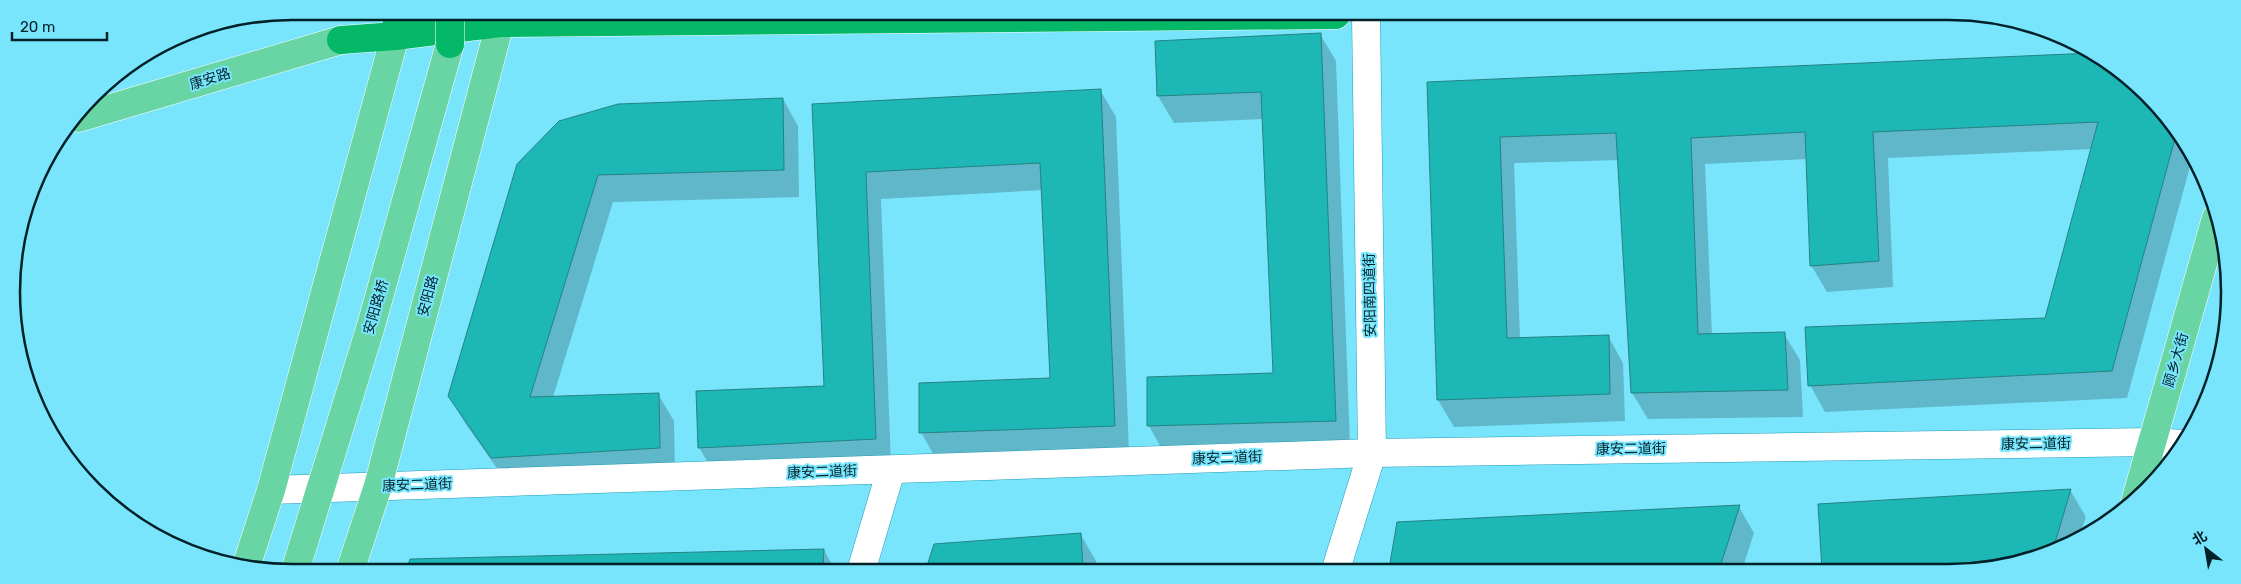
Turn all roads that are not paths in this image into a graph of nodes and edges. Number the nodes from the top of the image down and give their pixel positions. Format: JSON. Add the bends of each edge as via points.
{"nodes":[{"id":1,"x":450,"y":20,"type":"edge"},
{"id":2,"x":466,"y":20,"type":"edge"},
{"id":3,"x":499,"y":20,"type":"edge"},
{"id":4,"x":1366,"y":20,"type":"edge"},
{"id":5,"x":397,"y":24,"type":"edge"},
{"id":6,"x":341,"y":40,"type":"joint"},
{"id":7,"x":450,"y":44,"type":"joint"},
{"id":8,"x":84,"y":116,"type":"edge"},
{"id":9,"x":2213,"y":228,"type":"edge"},
{"id":10,"x":2153,"y":442,"type":"junction"},
{"id":11,"x":2175,"y":443,"type":"edge"},
{"id":12,"x":1372,"y":453,"type":"junction"},
{"id":13,"x":891,"y":470,"type":"junction"},
{"id":14,"x":2140,"y":485,"type":"edge"},
{"id":15,"x":378,"y":486,"type":"junction"},
{"id":16,"x":271,"y":490,"type":"junction"},
{"id":17,"x":248,"y":561,"type":"edge"},
{"id":18,"x":297,"y":564,"type":"edge"},
{"id":19,"x":352,"y":564,"type":"edge"},
{"id":20,"x":863,"y":564,"type":"edge"},
{"id":21,"x":1338,"y":564,"type":"edge"}],
"edges":[{"from":1,"to":7,"type":"highway","bridge":true},
{"from":2,"to":5,"type":"highway"},
{"from":3,"to":15,"type":"main road","name":"安阳路"},
{"from":4,"to":12,"type":"street","name":"安阳南四道街"},
{"from":5,"to":6,"type":"highway"},
{"from":5,"to":16,"type":"main road"},
{"from":6,"to":8,"type":"main road","name":"康安路"},
{"from":7,"to":18,"type":"main road","name":"安阳路桥","bridge":true,"via":[[370,329]]},
{"from":9,"to":10,"type":"main road","name":"顾乡大街"},
{"from":10,"to":11,"type":"street","name":"康安二道街"},
{"from":10,"to":12,"type":"street","name":"康安二道街"},
{"from":10,"to":14,"type":"main road","name":"顾乡大街"},
{"from":12,"to":13,"type":"street","name":"康安二道街"},
{"from":12,"to":21,"type":"street","name":"安阳南四道街"},
{"from":13,"to":15,"type":"street","name":"康安二道街"},
{"from":13,"to":20,"type":"street"},
{"from":15,"to":16,"type":"street","name":"康安二道街"},
{"from":15,"to":19,"type":"main road","name":"安阳路"},
{"from":16,"to":17,"type":"main road"}]}
